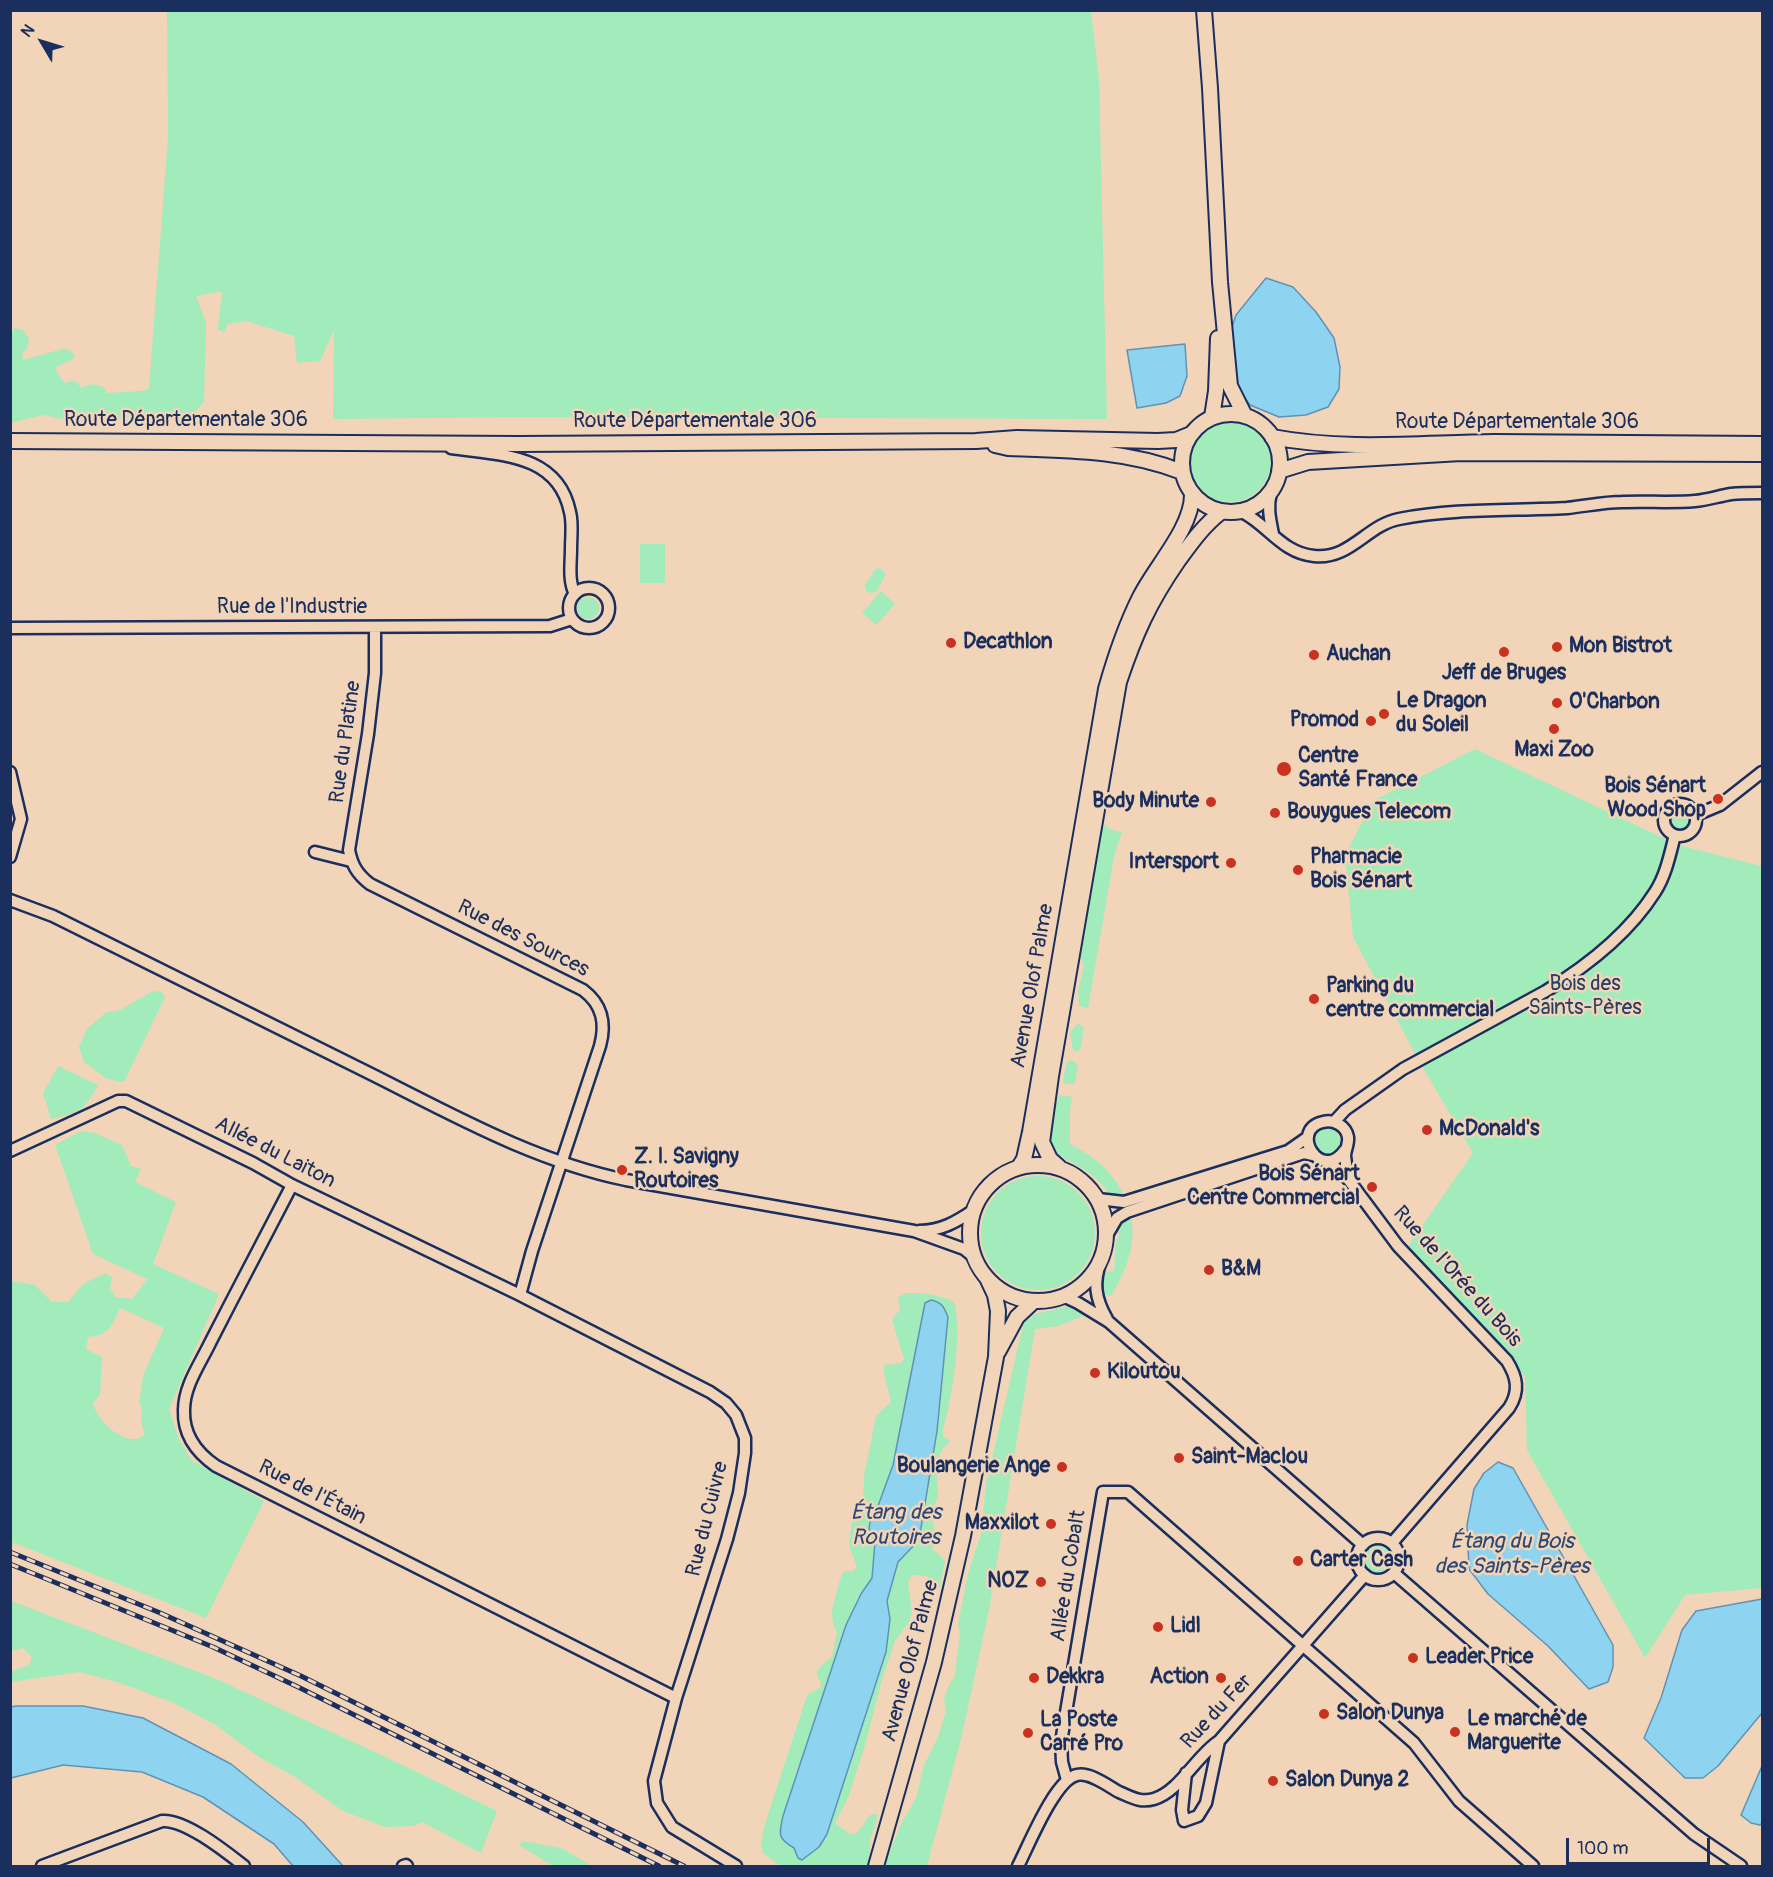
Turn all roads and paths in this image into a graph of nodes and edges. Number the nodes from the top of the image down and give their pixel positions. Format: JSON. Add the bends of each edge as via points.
{"nodes":[{"id":1,"x":1204,"y":10,"type":"edge"},
{"id":2,"x":1220,"y":282,"type":"junction"},
{"id":3,"x":1244,"y":414,"type":"junction"},
{"id":4,"x":1212,"y":417,"type":"junction"},
{"id":5,"x":1191,"y":434,"type":"junction"},
{"id":6,"x":1272,"y":437,"type":"junction"},
{"id":7,"x":10,"y":441,"type":"edge"},
{"id":8,"x":976,"y":441,"type":"junction"},
{"id":9,"x":415,"y":443,"type":"junction"},
{"id":10,"x":1762,"y":444,"type":"edge"},
{"id":11,"x":1762,"y":454,"type":"edge"},
{"id":12,"x":1279,"y":471,"type":"junction"},
{"id":13,"x":1182,"y":472,"type":"junction"},
{"id":14,"x":1271,"y":493,"type":"junction"},
{"id":15,"x":1762,"y":493,"type":"edge"},
{"id":16,"x":1192,"y":495,"type":"junction"},
{"id":17,"x":1221,"y":512,"type":"junction"},
{"id":18,"x":1242,"y":512,"type":"junction"},
{"id":19,"x":1273,"y":534,"type":"junction"},
{"id":20,"x":575,"y":594,"type":"junction"},
{"id":21,"x":572,"y":619,"type":"junction"},
{"id":22,"x":10,"y":628,"type":"edge"},
{"id":23,"x":375,"y":628,"type":"junction"},
{"id":24,"x":1762,"y":771,"type":"edge"},
{"id":25,"x":10,"y":772,"type":"edge"},
{"id":26,"x":1091,"y":812,"type":"junction"},
{"id":27,"x":1696,"y":815,"type":"junction"},
{"id":28,"x":1675,"y":835,"type":"junction"},
{"id":29,"x":315,"y":852,"type":"dead end"},
{"id":30,"x":10,"y":857,"type":"edge"},
{"id":31,"x":351,"y":861,"type":"junction"},
{"id":32,"x":10,"y":900,"type":"edge"},
{"id":33,"x":1334,"y":1122,"type":"junction"},
{"id":34,"x":1308,"y":1137,"type":"junction"},
{"id":35,"x":10,"y":1150,"type":"edge"},
{"id":36,"x":1346,"y":1150,"type":"junction"},
{"id":37,"x":1313,"y":1155,"type":"junction"},
{"id":38,"x":1328,"y":1161,"type":"junction"},
{"id":39,"x":562,"y":1163,"type":"junction"},
{"id":40,"x":1018,"y":1167,"type":"junction"},
{"id":41,"x":1059,"y":1167,"type":"junction"},
{"id":42,"x":1348,"y":1179,"type":"junction"},
{"id":43,"x":292,"y":1185,"type":"junction"},
{"id":44,"x":1098,"y":1199,"type":"junction"},
{"id":45,"x":974,"y":1210,"type":"junction"},
{"id":46,"x":914,"y":1231,"type":"junction"},
{"id":47,"x":1106,"y":1237,"type":"junction"},
{"id":48,"x":975,"y":1257,"type":"junction"},
{"id":49,"x":1101,"y":1260,"type":"junction"},
{"id":50,"x":987,"y":1278,"type":"junction"},
{"id":51,"x":520,"y":1295,"type":"junction"},
{"id":52,"x":1062,"y":1296,"type":"junction"},
{"id":53,"x":1034,"y":1301,"type":"junction"},
{"id":54,"x":1109,"y":1322,"type":"junction"},
{"id":55,"x":996,"y":1357,"type":"junction"},
{"id":56,"x":1392,"y":1544,"type":"junction"},
{"id":57,"x":1363,"y":1545,"type":"junction"},
{"id":58,"x":1394,"y":1573,"type":"junction"},
{"id":59,"x":1365,"y":1575,"type":"junction"},
{"id":60,"x":1304,"y":1646,"type":"junction"},
{"id":61,"x":676,"y":1698,"type":"junction"},
{"id":62,"x":1219,"y":1741,"type":"junction"},
{"id":63,"x":1186,"y":1773,"type":"junction"},
{"id":64,"x":1067,"y":1780,"type":"junction"},
{"id":65,"x":230,"y":1863,"type":"edge"},
{"id":66,"x":42,"y":1866,"type":"edge"},
{"id":67,"x":244,"y":1866,"type":"edge"},
{"id":68,"x":736,"y":1866,"type":"edge"},
{"id":69,"x":876,"y":1866,"type":"edge"},
{"id":70,"x":1018,"y":1866,"type":"edge"},
{"id":71,"x":1533,"y":1866,"type":"edge"},
{"id":72,"x":1741,"y":1866,"type":"edge"}],
"edges":[{"from":1,"to":2,"type":"main road"},
{"from":2,"to":3,"type":"main road","via":[[1230,386]]},
{"from":2,"to":4,"type":"main road"},
{"from":3,"to":4,"type":"main road"},
{"from":3,"to":6,"type":"main road"},
{"from":4,"to":5,"type":"main road"},
{"from":5,"to":8,"type":"main road","name":"Route Départementale 306","via":[[1158,441]]},
{"from":5,"to":13,"type":"main road","via":[[1183,452]]},
{"from":6,"to":10,"type":"main road","name":"Route Départementale 306","via":[[1352,446],[1493,442]]},
{"from":6,"to":12,"type":"main road","via":[[1279,452]]},
{"from":7,"to":9,"type":"main road","name":"Route Départementale 306"},
{"from":8,"to":9,"type":"main road","name":"Route Départementale 306"},
{"from":8,"to":13,"type":"main road","name":"Route Départementale 306","via":[[1008,448],[1123,455]]},
{"from":9,"to":20,"type":"street","via":[[513,457],[542,468],[551,476],[561,486],[571,514]]},
{"from":11,"to":12,"type":"main road","name":"Route Départementale 306","via":[[1440,454],[1308,462]]},
{"from":12,"to":14,"type":"main road"},
{"from":13,"to":16,"type":"main road"},
{"from":14,"to":18,"type":"main road"},
{"from":14,"to":19,"type":"street","via":[[1268,502]]},
{"from":15,"to":19,"type":"street","via":[[1696,501],[1621,502],[1419,516],[1386,522],[1350,548],[1326,556],[1286,547]]},
{"from":16,"to":17,"type":"main road","via":[[1206,507]]},
{"from":16,"to":26,"type":"main road","via":[[1187,520],[1141,594],[1121,640],[1106,689]]},
{"from":17,"to":18,"type":"main road"},
{"from":17,"to":26,"type":"main road","via":[[1207,523],[1180,558],[1149,605],[1134,639],[1119,682]]},
{"from":18,"to":19,"type":"street"},
{"from":20,"to":21,"type":"street","via":[[570,601]]},
{"from":20,"to":21,"type":"street","via":[[583,589],[600,591],[610,606],[609,615],[604,623],[587,629]]},
{"from":21,"to":23,"type":"street","name":"Rue de l'Industrie","via":[[550,626]]},
{"from":22,"to":23,"type":"street","name":"Rue de l'Industrie"},
{"from":23,"to":31,"type":"street","name":"Rue du Platine","via":[[375,673],[349,850]]},
{"from":24,"to":27,"type":"street","via":[[1720,805]]},
{"from":25,"to":30,"type":"street","via":[[21,819]]},
{"from":26,"to":40,"type":"main road","name":"Avenue Olof Palme","via":[[1030,1132],[1024,1159]]},
{"from":26,"to":41,"type":"main road","name":"Avenue Olof Palme","via":[[1043,1135],[1045,1149]]},
{"from":27,"to":28,"type":"street","via":[[1691,832]]},
{"from":27,"to":28,"type":"street","via":[[1684,803],[1671,806],[1664,823]]},
{"from":28,"to":33,"type":"street","via":[[1655,891],[1600,952],[1546,991],[1403,1069]]},
{"from":29,"to":31,"type":"street"},
{"from":31,"to":39,"type":"street","name":"Rue des Sources","via":[[370,884],[583,990],[598,1005],[604,1033]]},
{"from":32,"to":39,"type":"street","via":[[53,916],[518,1147]]},
{"from":33,"to":34,"type":"street","via":[[1320,1122]]},
{"from":33,"to":36,"type":"street","via":[[1345,1130]]},
{"from":34,"to":37,"type":"street"},
{"from":34,"to":44,"type":"street","via":[[1288,1150],[1124,1202]]},
{"from":35,"to":43,"type":"street","name":"Allée du Laiton","via":[[118,1101],[126,1101]]},
{"from":36,"to":38,"type":"street"},
{"from":36,"to":42,"type":"street"},
{"from":37,"to":38,"type":"street"},
{"from":37,"to":47,"type":"street","via":[[1304,1153],[1126,1212],[1117,1218]]},
{"from":38,"to":42,"type":"street","name":"Rue de l'Orée du Bois"},
{"from":39,"to":46,"type":"street","via":[[626,1180]]},
{"from":39,"to":51,"type":"street","name":"Rue des Sources"},
{"from":40,"to":41,"type":"main road"},
{"from":40,"to":45,"type":"main road","via":[[991,1184]]},
{"from":41,"to":44,"type":"main road","via":[[1077,1176]]},
{"from":42,"to":56,"type":"street","name":"Rue de l'Orée du Bois","via":[[1394,1241],[1507,1361],[1517,1381],[1517,1392],[1509,1408]]},
{"from":43,"to":51,"type":"street","name":"Allée du Laiton"},
{"from":43,"to":61,"type":"street","name":"Rue de l'Étain","via":[[186,1394],[184,1421],[191,1442],[216,1466]]},
{"from":44,"to":47,"type":"main road"},
{"from":45,"to":46,"type":"street","via":[[948,1226]]},
{"from":45,"to":48,"type":"main road","via":[[970,1234]]},
{"from":46,"to":48,"type":"street","via":[[964,1249]]},
{"from":47,"to":49,"type":"main road"},
{"from":48,"to":50,"type":"main road"},
{"from":49,"to":52,"type":"main road","via":[[1085,1282]]},
{"from":49,"to":54,"type":"street","via":[[1096,1295]]},
{"from":50,"to":53,"type":"main road","via":[[1008,1294]]},
{"from":50,"to":55,"type":"main road","name":"Avenue Olof Palme","via":[[999,1311]]},
{"from":51,"to":61,"type":"street","name":"Rue du Cuivre","via":[[710,1392],[732,1409],[741,1426],[745,1453],[739,1494]]},
{"from":52,"to":53,"type":"main road"},
{"from":52,"to":54,"type":"street"},
{"from":53,"to":55,"type":"main road","name":"Avenue Olof Palme","via":[[1017,1317]]},
{"from":54,"to":57,"type":"street"},
{"from":55,"to":69,"type":"main road","name":"Avenue Olof Palme","via":[[949,1601]]},
{"from":56,"to":57,"type":"street","via":[[1377,1538]]},
{"from":56,"to":58,"type":"street","via":[[1399,1558]]},
{"from":57,"to":59,"type":"street","via":[[1358,1560]]},
{"from":58,"to":59,"type":"street","via":[[1380,1580]]},
{"from":58,"to":72,"type":"street","via":[[1694,1834]]},
{"from":59,"to":60,"type":"street","name":"Rue du Fer"},
{"from":60,"to":62,"type":"street","name":"Rue du Fer"},
{"from":60,"to":64,"type":"street","name":"Allée du Cobalt","via":[[1128,1492],[1103,1492],[1061,1742]]},
{"from":60,"to":71,"type":"street","via":[[1414,1743],[1459,1801]]},
{"from":61,"to":68,"type":"street","name":"Rue du Cuivre","via":[[656,1767],[657,1803],[672,1827]]},
{"from":62,"to":63,"type":"street","name":"Rue du Fer"},
{"from":62,"to":63,"type":"street","via":[[1206,1803],[1198,1816],[1184,1821]]},
{"from":63,"to":64,"type":"street","name":"Rue du Fer","via":[[1165,1794],[1145,1800],[1136,1800],[1087,1776]]},
{"from":64,"to":70,"type":"street","via":[[1053,1797]]},
{"from":65,"to":66,"type":"street","via":[[188,1829],[162,1821]]},
{"from":65,"to":67,"type":"street"}]}
